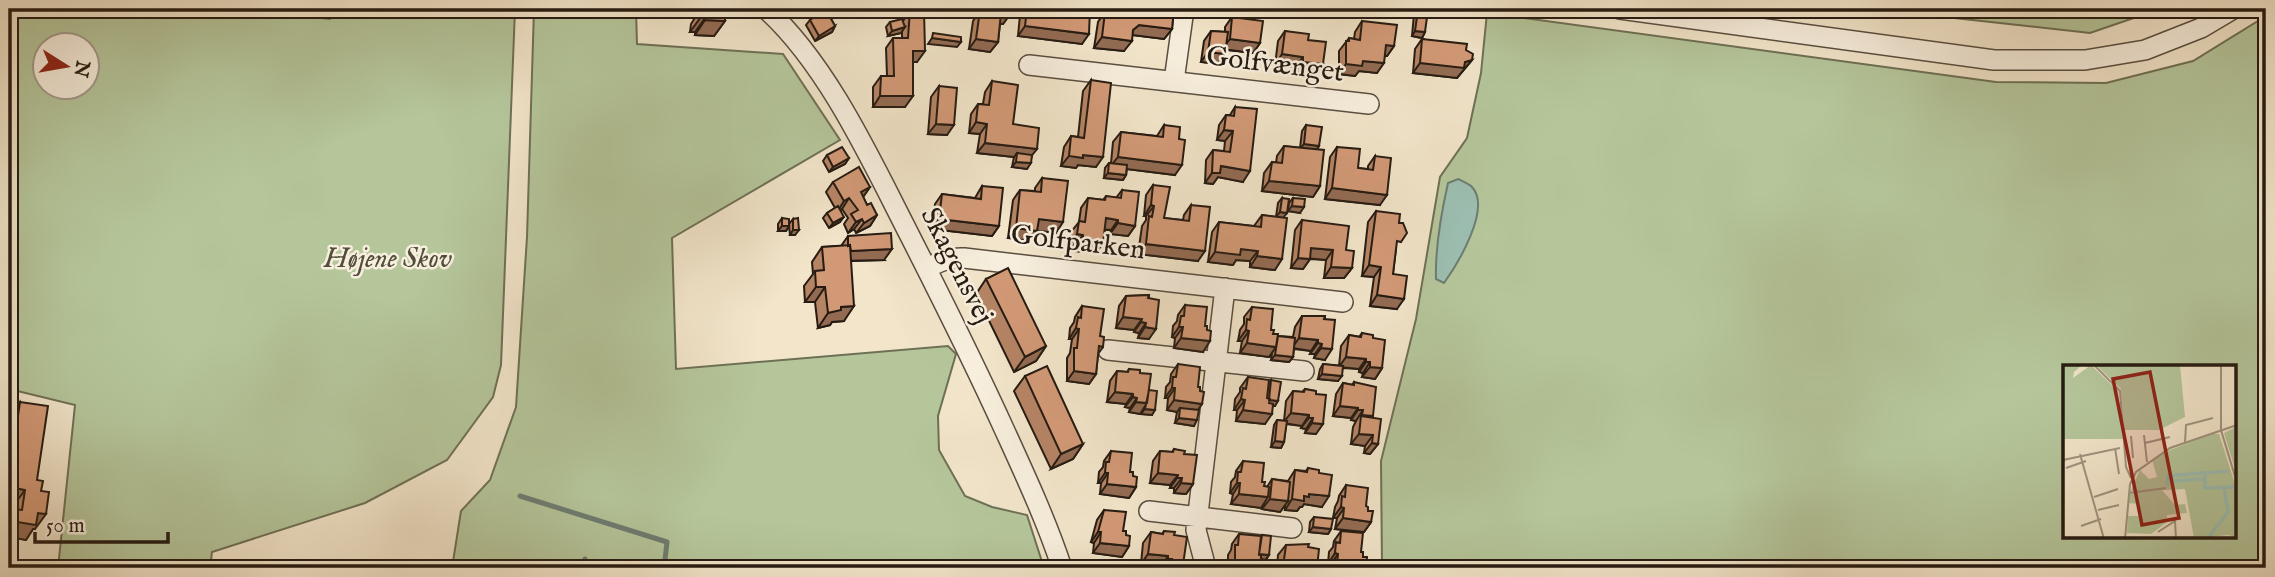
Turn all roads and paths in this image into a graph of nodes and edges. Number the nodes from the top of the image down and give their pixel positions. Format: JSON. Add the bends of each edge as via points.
{"nodes":[{"id":1,"x":766,"y":9,"type":"edge"},
{"id":2,"x":1184,"y":9,"type":"edge"},
{"id":3,"x":1620,"y":9,"type":"edge"},
{"id":4,"x":2233,"y":9,"type":"edge"},
{"id":5,"x":1029,"y":65,"type":"dead end"},
{"id":6,"x":1174,"y":81,"type":"junction"},
{"id":7,"x":1369,"y":104,"type":"dead end"},
{"id":8,"x":926,"y":268,"type":"junction"},
{"id":9,"x":1225,"y":288,"type":"junction"},
{"id":10,"x":1343,"y":302,"type":"dead end"},
{"id":11,"x":1108,"y":350,"type":"dead end"},
{"id":12,"x":1217,"y":362,"type":"junction"},
{"id":13,"x":1304,"y":371,"type":"dead end"},
{"id":14,"x":1149,"y":511,"type":"dead end"},
{"id":15,"x":1198,"y":517,"type":"junction"},
{"id":16,"x":1292,"y":528,"type":"dead end"},
{"id":17,"x":1062,"y":568,"type":"edge"},
{"id":18,"x":1206,"y":568,"type":"edge"}],
"edges":[{"from":1,"to":8,"type":"street","name":"Skagensvej","via":[[812,62],[854,130]]},
{"from":2,"to":6,"type":"street","name":"Golfvænget"},
{"from":3,"to":4,"type":"street","via":[[1994,60],[2085,60],[2145,50],[2201,28]]},
{"from":5,"to":6,"type":"street","name":"Golfvænget"},
{"from":6,"to":7,"type":"street","name":"Golfvænget"},
{"from":8,"to":9,"type":"street","name":"Golfparken","via":[[964,258]]},
{"from":8,"to":17,"type":"street","name":"Skagensvej","via":[[1046,519]]},
{"from":9,"to":10,"type":"street","name":"Golfparken"},
{"from":9,"to":12,"type":"street"},
{"from":11,"to":12,"type":"street"},
{"from":12,"to":13,"type":"street"},
{"from":12,"to":15,"type":"street"},
{"from":14,"to":15,"type":"street"},
{"from":15,"to":16,"type":"street"},
{"from":15,"to":18,"type":"street","via":[[1196,530]]}]}
